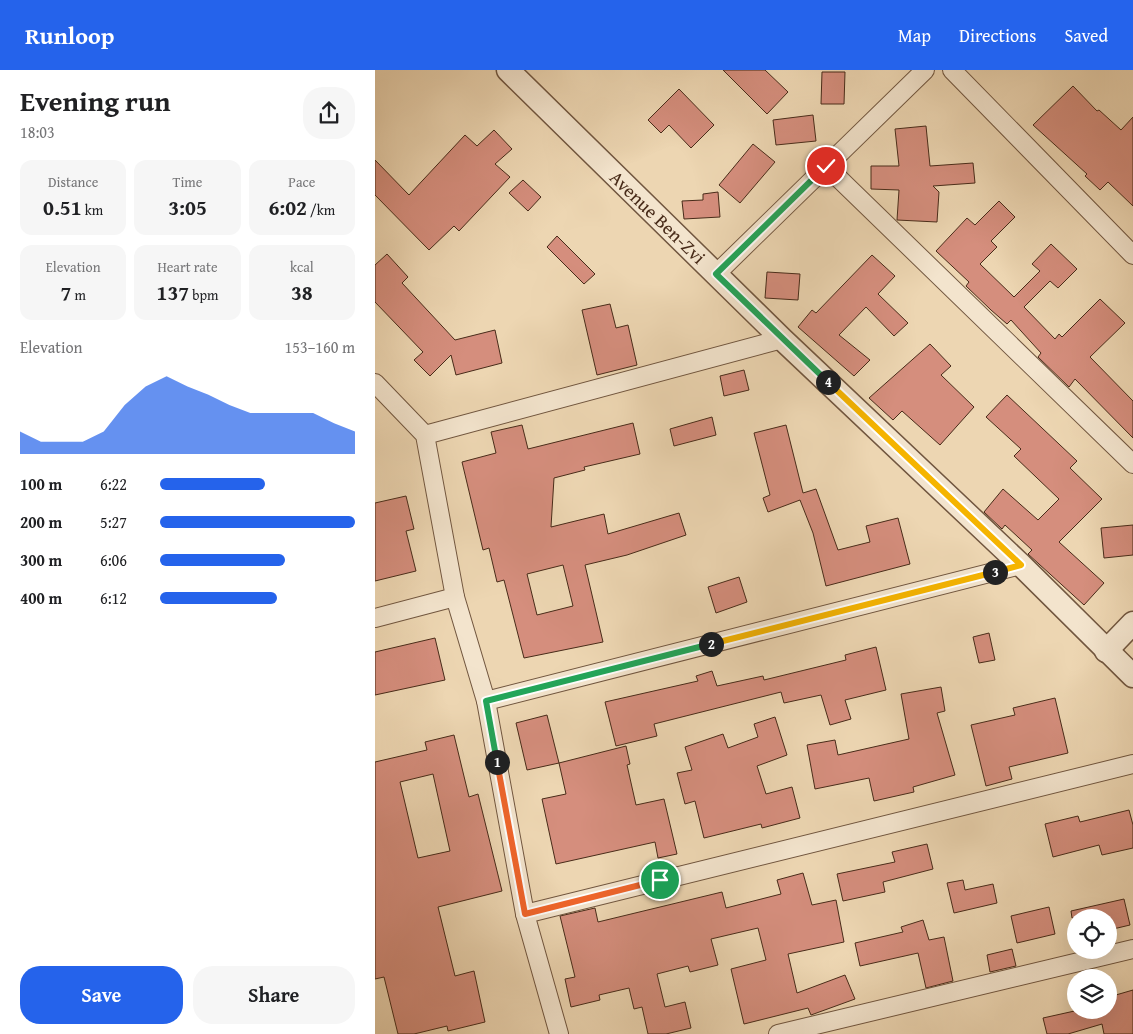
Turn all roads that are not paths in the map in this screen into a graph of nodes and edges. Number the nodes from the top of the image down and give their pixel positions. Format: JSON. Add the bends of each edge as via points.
{"nodes":[{"id":1,"x":507,"y":70,"type":"edge"},
{"id":2,"x":925,"y":70,"type":"edge"},
{"id":3,"x":952,"y":70,"type":"edge"},
{"id":4,"x":826,"y":166,"type":"junction"},
{"id":5,"x":1133,"y":255,"type":"edge"},
{"id":6,"x":716,"y":274,"type":"junction"},
{"id":7,"x":782,"y":339,"type":"junction"},
{"id":8,"x":375,"y":383,"type":"edge"},
{"id":9,"x":425,"y":435,"type":"junction"},
{"id":10,"x":1133,"y":464,"type":"edge"},
{"id":11,"x":1021,"y":565,"type":"junction"},
{"id":12,"x":455,"y":597,"type":"junction"},
{"id":13,"x":375,"y":618,"type":"edge"},
{"id":14,"x":1133,"y":623,"type":"edge"},
{"id":15,"x":1106,"y":651,"type":"junction"},
{"id":16,"x":1133,"y":676,"type":"edge"},
{"id":17,"x":486,"y":701,"type":"junction"},
{"id":18,"x":1133,"y":764,"type":"edge"},
{"id":19,"x":525,"y":914,"type":"junction"},
{"id":20,"x":1133,"y":949,"type":"edge"},
{"id":21,"x":559,"y":1034,"type":"edge"},
{"id":22,"x":778,"y":1034,"type":"edge"}],
"edges":[{"from":1,"to":6,"type":"street","name":"Avenue Ben-Zvi"},
{"from":2,"to":4,"type":"street"},
{"from":3,"to":5,"type":"street"},
{"from":4,"to":6,"type":"street"},
{"from":4,"to":10,"type":"street"},
{"from":6,"to":7,"type":"street","name":"Avenue Ben-Zvi"},
{"from":7,"to":9,"type":"street"},
{"from":7,"to":11,"type":"street","name":"Avenue Ben-Zvi"},
{"from":8,"to":9,"type":"street"},
{"from":9,"to":12,"type":"street"},
{"from":11,"to":15,"type":"street","name":"Avenue Ben-Zvi"},
{"from":11,"to":17,"type":"street"},
{"from":12,"to":13,"type":"street"},
{"from":12,"to":17,"type":"street"},
{"from":14,"to":15,"type":"street"},
{"from":15,"to":16,"type":"street","name":"Avenue Ben-Zvi"},
{"from":17,"to":19,"type":"street"},
{"from":18,"to":19,"type":"street"},
{"from":19,"to":21,"type":"street"},
{"from":20,"to":22,"type":"street"}]}
